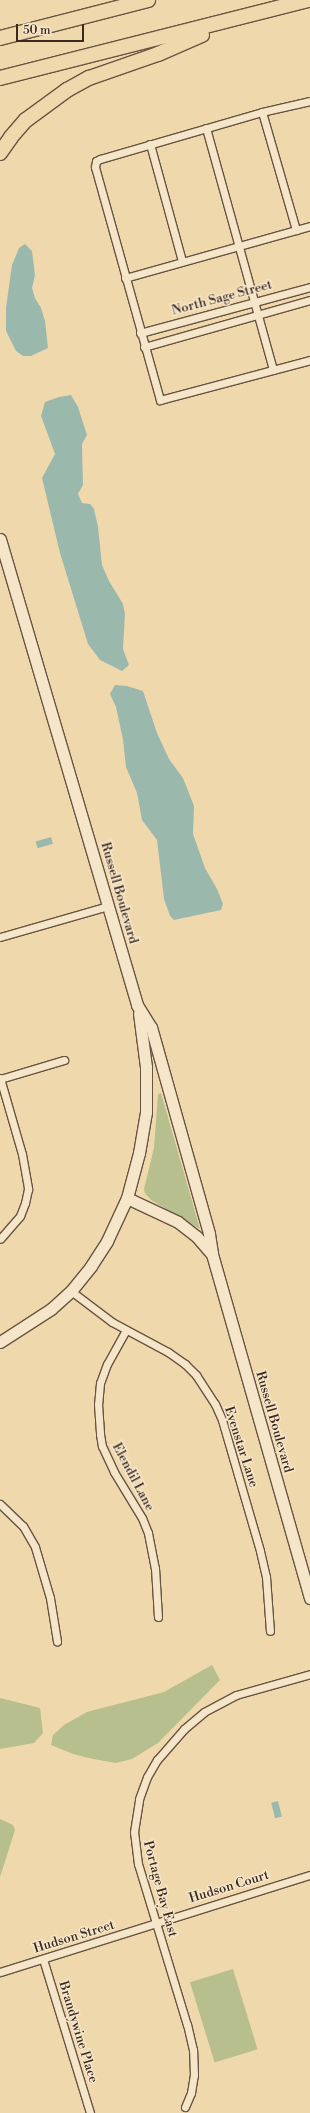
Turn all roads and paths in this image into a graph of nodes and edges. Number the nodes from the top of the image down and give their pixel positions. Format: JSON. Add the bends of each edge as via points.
{"nodes":[{"id":1,"x":148,"y":0,"type":"edge"},
{"id":2,"x":308,"y":0,"type":"edge"},
{"id":3,"x":240,"y":19,"type":"junction"},
{"id":4,"x":0,"y":38,"type":"edge"},
{"id":5,"x":0,"y":78,"type":"edge"},
{"id":6,"x":310,"y":101,"type":"edge"},
{"id":7,"x":262,"y":112,"type":"junction"},
{"id":8,"x":206,"y":128,"type":"junction"},
{"id":9,"x":150,"y":144,"type":"junction"},
{"id":10,"x":0,"y":153,"type":"edge"},
{"id":11,"x":310,"y":226,"type":"edge"},
{"id":12,"x":296,"y":230,"type":"junction"},
{"id":13,"x":239,"y":246,"type":"junction"},
{"id":14,"x":182,"y":261,"type":"junction"},
{"id":15,"x":125,"y":278,"type":"junction"},
{"id":16,"x":310,"y":287,"type":"edge"},
{"id":17,"x":310,"y":300,"type":"edge"},
{"id":18,"x":254,"y":302,"type":"junction"},
{"id":19,"x":258,"y":314,"type":"junction"},
{"id":20,"x":140,"y":333,"type":"junction"},
{"id":21,"x":144,"y":347,"type":"junction"},
{"id":22,"x":310,"y":360,"type":"edge"},
{"id":23,"x":273,"y":370,"type":"junction"},
{"id":24,"x":0,"y":539,"type":"edge"},
{"id":25,"x":108,"y":906,"type":"junction"},
{"id":26,"x":0,"y":937,"type":"edge"},
{"id":27,"x":137,"y":1004,"type":"junction"},
{"id":28,"x":64,"y":1060,"type":"dead end"},
{"id":29,"x":0,"y":1079,"type":"edge"},
{"id":30,"x":127,"y":1198,"type":"junction"},
{"id":31,"x":0,"y":1239,"type":"edge"},
{"id":32,"x":212,"y":1254,"type":"junction"},
{"id":33,"x":71,"y":1291,"type":"junction"},
{"id":34,"x":126,"y":1330,"type":"junction"},
{"id":35,"x":0,"y":1342,"type":"edge"},
{"id":36,"x":0,"y":1504,"type":"edge"},
{"id":37,"x":310,"y":1598,"type":"edge"},
{"id":38,"x":158,"y":1617,"type":"dead end"},
{"id":39,"x":270,"y":1631,"type":"dead end"},
{"id":40,"x":57,"y":1641,"type":"dead end"},
{"id":41,"x":310,"y":1674,"type":"edge"},
{"id":42,"x":310,"y":1875,"type":"edge"},
{"id":43,"x":155,"y":1923,"type":"junction"},
{"id":44,"x":43,"y":1959,"type":"junction"},
{"id":45,"x":0,"y":1972,"type":"edge"},
{"id":46,"x":185,"y":2107,"type":"dead end"},
{"id":47,"x":90,"y":2113,"type":"edge"}],
"edges":[{"from":1,"to":4,"type":"highway"},
{"from":2,"to":3,"type":"highway"},
{"from":3,"to":5,"type":"highway"},
{"from":3,"to":10,"type":"highway","via":[[158,54],[89,78],[67,90],[26,120]]},
{"from":6,"to":7,"type":"street"},
{"from":7,"to":8,"type":"street"},
{"from":7,"to":12,"type":"street"},
{"from":8,"to":9,"type":"street"},
{"from":8,"to":13,"type":"street"},
{"from":9,"to":14,"type":"street"},
{"from":9,"to":15,"type":"street","via":[[96,161],[95,167]]},
{"from":11,"to":12,"type":"street"},
{"from":12,"to":13,"type":"street"},
{"from":13,"to":14,"type":"street"},
{"from":13,"to":18,"type":"street"},
{"from":14,"to":15,"type":"street"},
{"from":15,"to":20,"type":"street"},
{"from":16,"to":18,"type":"street","name":"North Sage Street"},
{"from":17,"to":19,"type":"street","name":"North Sage Street"},
{"from":18,"to":19,"type":"street"},
{"from":18,"to":20,"type":"street","name":"North Sage Street"},
{"from":19,"to":21,"type":"street","name":"North Sage Street"},
{"from":19,"to":23,"type":"street"},
{"from":20,"to":21,"type":"street"},
{"from":21,"to":23,"type":"street","via":[[160,400]]},
{"from":22,"to":23,"type":"street"},
{"from":24,"to":25,"type":"main road","name":"Russell Boulevard"},
{"from":25,"to":26,"type":"street"},
{"from":25,"to":27,"type":"main road","name":"Russell Boulevard"},
{"from":27,"to":30,"type":"main road","via":[[144,1040],[146,1112],[139,1153]]},
{"from":27,"to":32,"type":"main road","name":"Russell Boulevard","via":[[151,1027],[209,1234]]},
{"from":28,"to":29,"type":"street"},
{"from":29,"to":31,"type":"street","via":[[22,1154],[28,1189],[20,1216]]},
{"from":30,"to":32,"type":"main road","name":"Russell Boulevard","via":[[178,1222],[198,1237]]},
{"from":30,"to":33,"type":"main road","via":[[103,1247]]},
{"from":32,"to":37,"type":"main road","name":"Russell Boulevard"},
{"from":33,"to":34,"type":"street","name":"Evenstar Lane","via":[[101,1315]]},
{"from":33,"to":35,"type":"main road","via":[[51,1309]]},
{"from":34,"to":38,"type":"street","name":"Elendil Lane","via":[[107,1364],[100,1383],[98,1423],[106,1455],[148,1533],[155,1568]]},
{"from":34,"to":39,"type":"street","name":"Evenstar Lane","via":[[185,1364],[196,1375],[215,1404],[222,1420],[260,1551],[266,1577]]},
{"from":36,"to":40,"type":"street","via":[[23,1526],[35,1547],[50,1598]]},
{"from":41,"to":43,"type":"street","name":"Portage Bay East","via":[[236,1695],[210,1707],[179,1734],[152,1769],[139,1799],[134,1821],[134,1842]]},
{"from":42,"to":43,"type":"street","name":"Hudson Court"},
{"from":43,"to":44,"type":"street","name":"Hudson Street"},
{"from":43,"to":46,"type":"street","name":"Portage Bay East","via":[[193,2050],[193,2081]]},
{"from":44,"to":45,"type":"street","name":"Hudson Street"},
{"from":44,"to":47,"type":"street","name":"Brandywine Place"}]}
